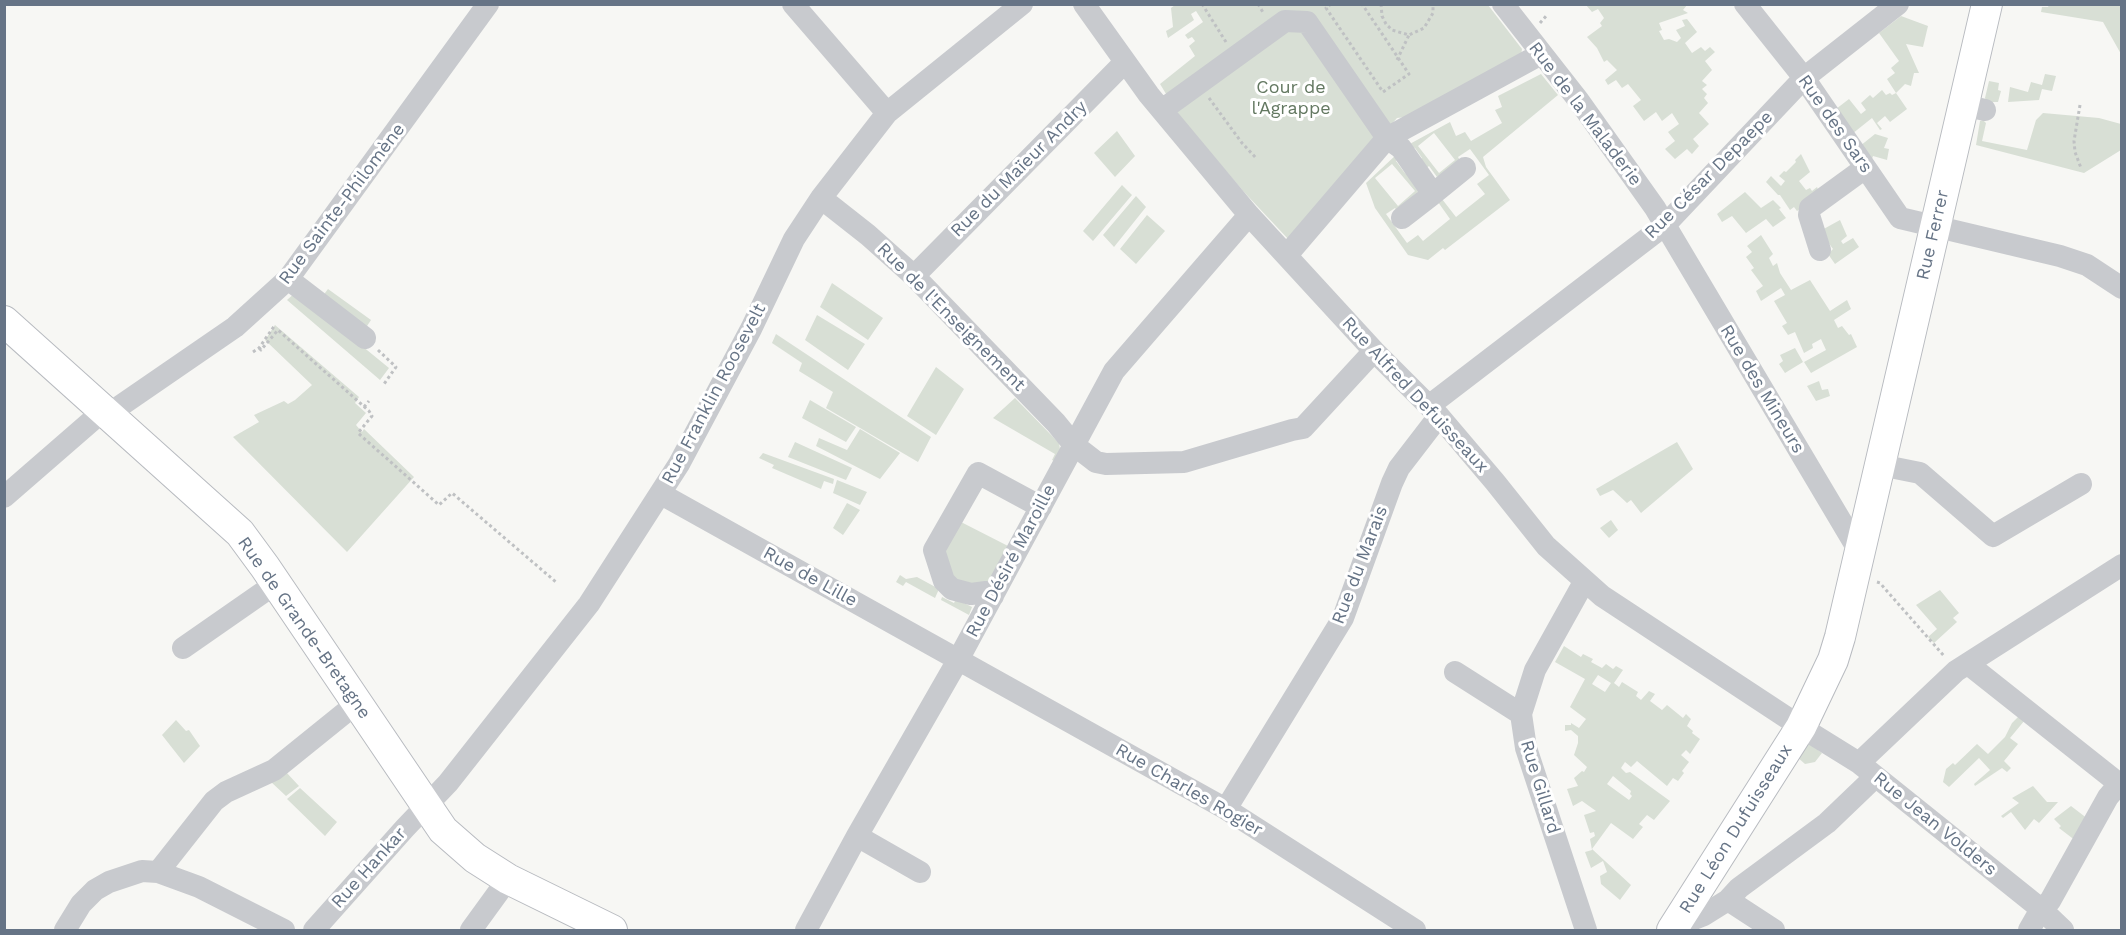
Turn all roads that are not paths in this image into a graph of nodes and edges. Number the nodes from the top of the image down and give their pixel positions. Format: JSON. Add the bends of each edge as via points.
{"nodes":[{"id":1,"x":488,"y":4,"type":"edge"},
{"id":2,"x":793,"y":4,"type":"edge"},
{"id":3,"x":1022,"y":4,"type":"edge"},
{"id":4,"x":1084,"y":4,"type":"edge"},
{"id":5,"x":1745,"y":4,"type":"edge"},
{"id":6,"x":1898,"y":4,"type":"edge"},
{"id":7,"x":1987,"y":4,"type":"edge"},
{"id":8,"x":1510,"y":11,"type":"edge"},
{"id":9,"x":1541,"y":54,"type":"junction"},
{"id":10,"x":1125,"y":62,"type":"junction"},
{"id":11,"x":1804,"y":78,"type":"junction"},
{"id":12,"x":1162,"y":110,"type":"junction"},
{"id":13,"x":887,"y":113,"type":"junction"},
{"id":14,"x":1387,"y":138,"type":"junction"},
{"id":15,"x":1465,"y":168,"type":"dead end"},
{"id":16,"x":1865,"y":168,"type":"junction"},
{"id":17,"x":1433,"y":194,"type":"junction"},
{"id":18,"x":821,"y":198,"type":"junction"},
{"id":19,"x":1249,"y":215,"type":"junction"},
{"id":20,"x":1402,"y":218,"type":"dead end"},
{"id":21,"x":1665,"y":225,"type":"junction"},
{"id":22,"x":1935,"y":225,"type":"junction"},
{"id":23,"x":1820,"y":250,"type":"dead end"},
{"id":24,"x":1287,"y":255,"type":"junction"},
{"id":25,"x":914,"y":276,"type":"junction"},
{"id":26,"x":288,"y":279,"type":"junction"},
{"id":27,"x":2121,"y":288,"type":"edge"},
{"id":28,"x":4,"y":321,"type":"edge"},
{"id":29,"x":365,"y":338,"type":"road end"},
{"id":30,"x":1374,"y":351,"type":"junction"},
{"id":31,"x":1434,"y":411,"type":"junction"},
{"id":32,"x":105,"y":413,"type":"junction"},
{"id":33,"x":1074,"y":445,"type":"junction"},
{"id":34,"x":1880,"y":465,"type":"junction"},
{"id":35,"x":2081,"y":484,"type":"dead end"},
{"id":36,"x":661,"y":494,"type":"junction"},
{"id":37,"x":4,"y":497,"type":"edge"},
{"id":38,"x":1041,"y":507,"type":"junction"},
{"id":39,"x":1860,"y":553,"type":"junction"},
{"id":40,"x":2121,"y":565,"type":"edge"},
{"id":41,"x":1584,"y":582,"type":"junction"},
{"id":42,"x":275,"y":584,"type":"junction"},
{"id":43,"x":993,"y":596,"type":"junction"},
{"id":44,"x":183,"y":648,"type":"dead end"},
{"id":45,"x":958,"y":660,"type":"junction"},
{"id":46,"x":1968,"y":664,"type":"junction"},
{"id":47,"x":1455,"y":672,"type":"dead end"},
{"id":48,"x":357,"y":703,"type":"junction"},
{"id":49,"x":1521,"y":714,"type":"junction"},
{"id":50,"x":1801,"y":727,"type":"junction"},
{"id":51,"x":1867,"y":770,"type":"junction"},
{"id":52,"x":2120,"y":785,"type":"edge"},
{"id":53,"x":426,"y":806,"type":"junction"},
{"id":54,"x":1226,"y":809,"type":"junction"},
{"id":55,"x":857,"y":836,"type":"junction"},
{"id":56,"x":158,"y":872,"type":"junction"},
{"id":57,"x":920,"y":872,"type":"dead end"},
{"id":58,"x":508,"y":879,"type":"junction"},
{"id":59,"x":1728,"y":900,"type":"junction"},
{"id":60,"x":2041,"y":909,"type":"junction"},
{"id":61,"x":276,"y":928,"type":"edge"},
{"id":62,"x":1673,"y":929,"type":"edge"},
{"id":63,"x":65,"y":930,"type":"edge"},
{"id":64,"x":314,"y":930,"type":"edge"},
{"id":65,"x":471,"y":930,"type":"edge"},
{"id":66,"x":612,"y":930,"type":"edge"},
{"id":67,"x":806,"y":930,"type":"edge"},
{"id":68,"x":1415,"y":930,"type":"edge"},
{"id":69,"x":1586,"y":930,"type":"edge"},
{"id":70,"x":1774,"y":930,"type":"edge"},
{"id":71,"x":2029,"y":930,"type":"edge"},
{"id":72,"x":2062,"y":930,"type":"edge"}],
"edges":[{"from":1,"to":26,"type":"street","name":"Rue Sainte-Philomène"},
{"from":2,"to":13,"type":"street"},
{"from":3,"to":13,"type":"street","name":"Rue Franklin Roosevelt"},
{"from":4,"to":10,"type":"street","name":"Rue Alfred Defuisseaux"},
{"from":5,"to":11,"type":"street","name":"Rue des Sars"},
{"from":6,"to":11,"type":"street","name":"Rue César Depaepe"},
{"from":7,"to":22,"type":"main road","name":"Rue Ferrer","via":[[1974,107]]},
{"from":8,"to":9,"type":"street","name":"Rue de la Maladerie"},
{"from":9,"to":14,"type":"street"},
{"from":9,"to":21,"type":"street","name":"Rue de la Maladerie","via":[[1579,101]]},
{"from":10,"to":12,"type":"street","name":"Rue Alfred Defuisseaux"},
{"from":10,"to":25,"type":"street","name":"Rue du Maïeur Andry"},
{"from":11,"to":16,"type":"street","name":"Rue des Sars"},
{"from":11,"to":21,"type":"street","name":"Rue César Depaepe"},
{"from":12,"to":14,"type":"street","via":[[1203,95],[1285,21],[1307,22]]},
{"from":12,"to":19,"type":"street","name":"Rue Alfred Defuisseaux"},
{"from":13,"to":18,"type":"street","name":"Rue Franklin Roosevelt"},
{"from":14,"to":17,"type":"street","via":[[1401,148]]},
{"from":14,"to":24,"type":"street"},
{"from":15,"to":17,"type":"street"},
{"from":16,"to":22,"type":"street","name":"Rue des Sars","via":[[1900,218]]},
{"from":16,"to":23,"type":"street","via":[[1810,208]]},
{"from":17,"to":20,"type":"street"},
{"from":18,"to":25,"type":"street","name":"Rue de l'Enseignement"},
{"from":18,"to":36,"type":"street","name":"Rue Franklin Roosevelt","via":[[794,239],[751,329]]},
{"from":19,"to":24,"type":"street","name":"Rue Alfred Defuisseaux"},
{"from":19,"to":33,"type":"street","name":"Rue Désiré Maroille","via":[[1114,371]]},
{"from":21,"to":31,"type":"street","name":"Rue César Depaepe"},
{"from":21,"to":39,"type":"street","name":"Rue des Mineurs","via":[[1764,409]]},
{"from":22,"to":27,"type":"street","name":"Rue des Sars","via":[[2088,265]]},
{"from":22,"to":34,"type":"main road","name":"Rue Ferrer"},
{"from":24,"to":30,"type":"street","name":"Rue Alfred Defuisseaux"},
{"from":25,"to":33,"type":"street","name":"Rue de l'Enseignement"},
{"from":26,"to":29,"type":"street"},
{"from":26,"to":32,"type":"street","name":"Rue Sainte-Philomène","via":[[235,327]]},
{"from":28,"to":32,"type":"main road","name":"Rue de Grande-Bretagne"},
{"from":30,"to":31,"type":"street","name":"Rue Alfred Defuisseaux"},
{"from":30,"to":33,"type":"street","name":"Rue de l'Enseignement","via":[[1303,428],[1184,462],[1106,464],[1096,462]]},
{"from":31,"to":41,"type":"street","name":"Rue Alfred Defuisseaux","via":[[1546,546]]},
{"from":31,"to":54,"type":"street","name":"Rue du Marais","via":[[1392,483],[1342,618]]},
{"from":32,"to":37,"type":"street","name":"Rue Sainte-Philomène"},
{"from":32,"to":42,"type":"main road","name":"Rue de Grande-Bretagne","via":[[240,533]]},
{"from":33,"to":38,"type":"street","name":"Rue Désiré Maroille"},
{"from":34,"to":35,"type":"street","via":[[1920,473],[1993,536]]},
{"from":34,"to":39,"type":"main road","name":"Rue Ferrer"},
{"from":36,"to":45,"type":"street","name":"Rue de Lille"},
{"from":36,"to":53,"type":"street","name":"Rue Franklin Roosevelt","via":[[589,604]]},
{"from":38,"to":43,"type":"street","name":"Rue Désiré Maroille"},
{"from":38,"to":43,"type":"street","via":[[978,473],[934,550],[944,581],[952,589]]},
{"from":39,"to":50,"type":"main road","name":"Rue Ferrer","via":[[1833,660]]},
{"from":40,"to":46,"type":"street"},
{"from":41,"to":49,"type":"street","name":"Rue Gillard","via":[[1535,670]]},
{"from":41,"to":50,"type":"street","name":"Rue Alfred Defuisseaux"},
{"from":42,"to":44,"type":"street"},
{"from":42,"to":48,"type":"main road","name":"Rue de Grande-Bretagne"},
{"from":43,"to":45,"type":"street","name":"Rue Désiré Maroille"},
{"from":45,"to":54,"type":"street","name":"Rue Charles Rogier"},
{"from":45,"to":55,"type":"street","name":"Rue Désiré Maroille"},
{"from":46,"to":51,"type":"street","via":[[1956,671]]},
{"from":46,"to":52,"type":"street"},
{"from":47,"to":49,"type":"street"},
{"from":48,"to":53,"type":"main road","name":"Rue de Grande-Bretagne"},
{"from":48,"to":56,"type":"street","via":[[274,770],[214,801]]},
{"from":49,"to":69,"type":"street","name":"Rue Gillard","via":[[1526,748]]},
{"from":50,"to":51,"type":"street","name":"Rue Jean Volders"},
{"from":50,"to":62,"type":"main road","name":"Rue Léon Dufuisseaux"},
{"from":51,"to":59,"type":"street","via":[[1827,823]]},
{"from":51,"to":60,"type":"street","name":"Rue Jean Volders"},
{"from":52,"to":60,"type":"street","via":[[2108,797],[2050,901]]},
{"from":53,"to":58,"type":"main road","name":"Rue de Grande-Bretagne","via":[[443,830],[475,858]]},
{"from":53,"to":64,"type":"street","name":"Rue Hankar"},
{"from":54,"to":68,"type":"street","name":"Rue Charles Rogier"},
{"from":55,"to":57,"type":"street"},
{"from":55,"to":67,"type":"street","name":"Rue Désiré Maroille"},
{"from":56,"to":61,"type":"street","via":[[199,887]]},
{"from":56,"to":63,"type":"street","via":[[125,875],[95,890]]},
{"from":58,"to":65,"type":"street"},
{"from":58,"to":66,"type":"main road","name":"Rue de Grande-Bretagne"},
{"from":59,"to":62,"type":"street"},
{"from":59,"to":70,"type":"street"},
{"from":60,"to":71,"type":"street"},
{"from":60,"to":72,"type":"street","name":"Rue Jean Volders"}]}
